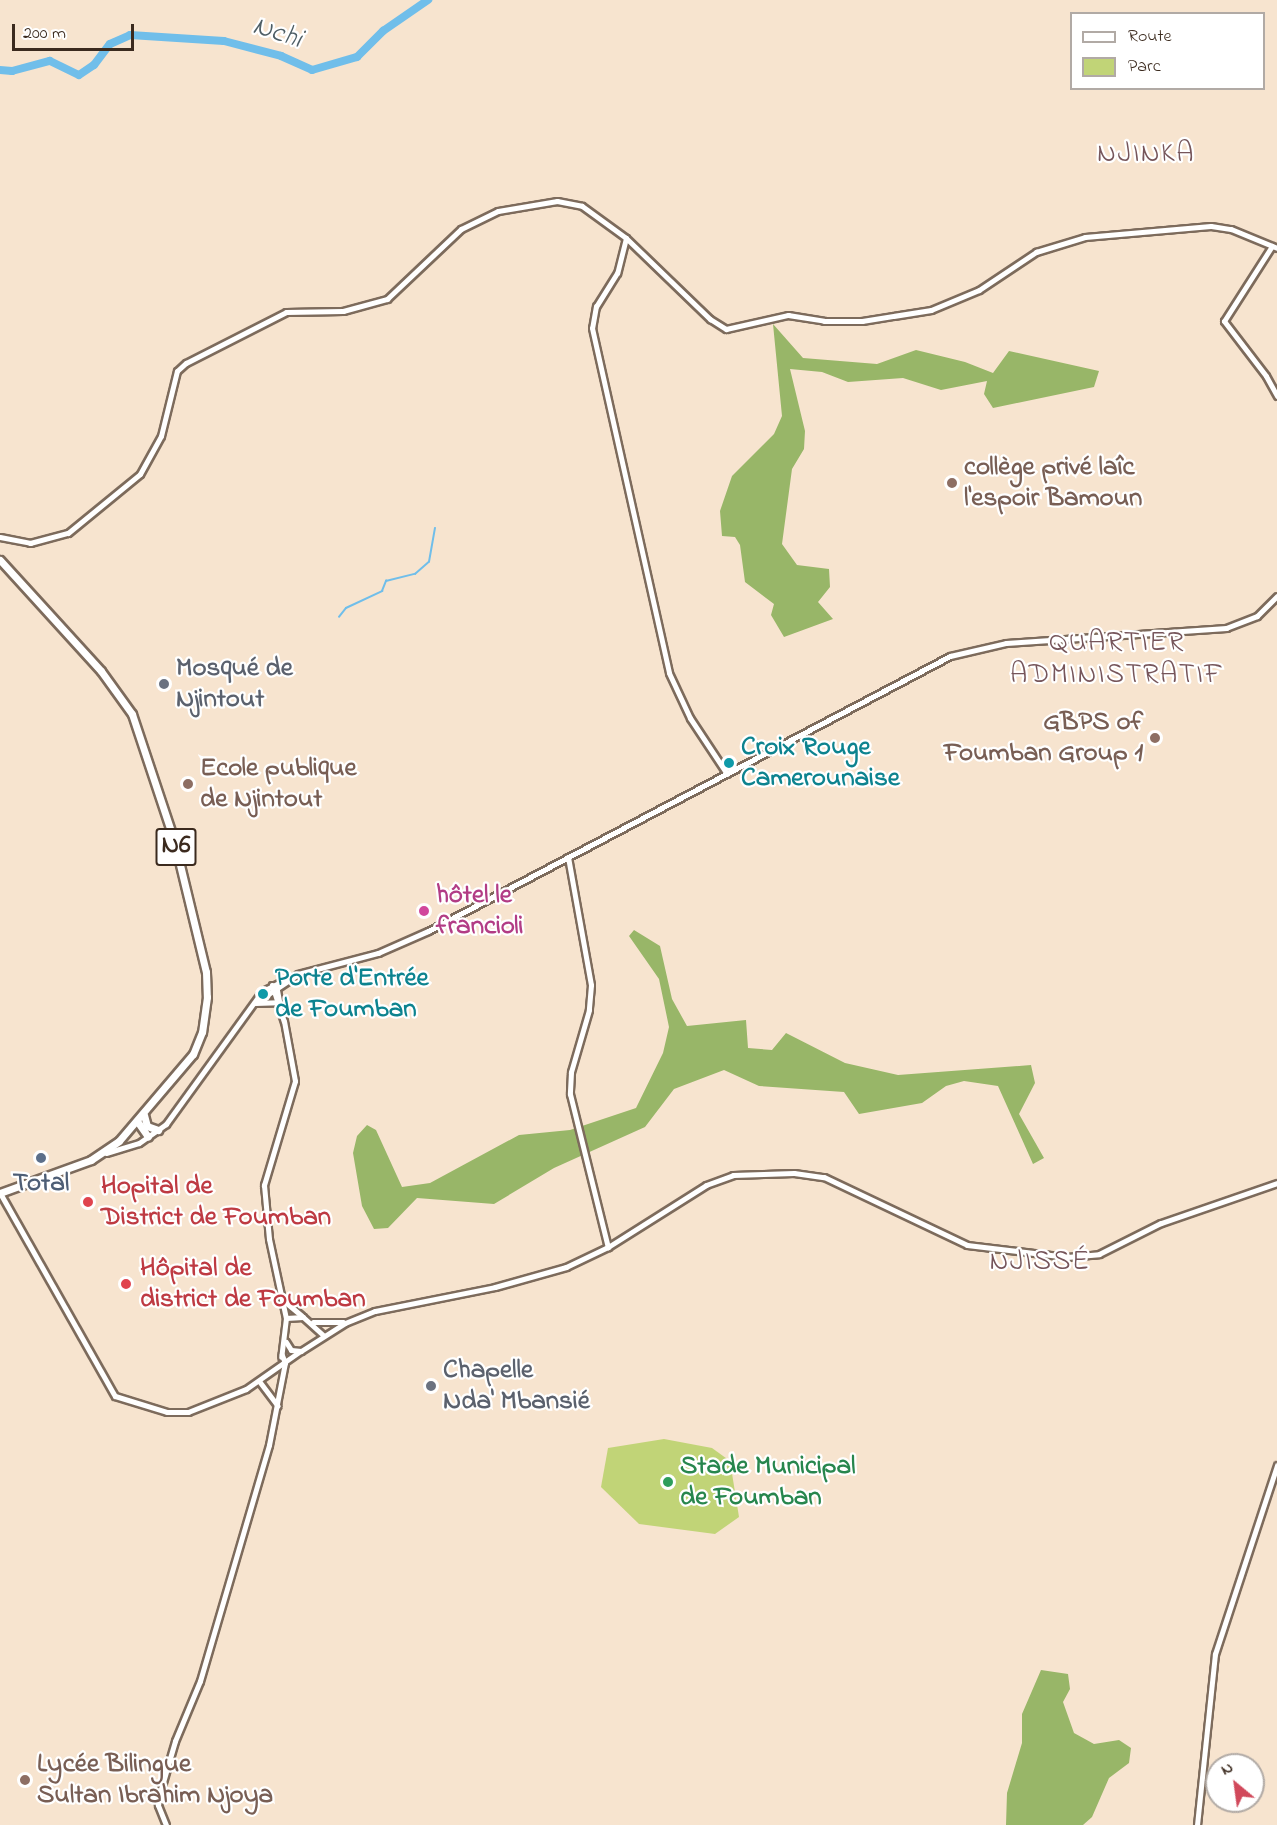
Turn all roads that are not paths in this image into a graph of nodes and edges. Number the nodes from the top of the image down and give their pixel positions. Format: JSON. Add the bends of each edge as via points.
{"nodes":[{"id":1,"x":626,"y":238,"type":"junction"},
{"id":2,"x":1275,"y":247,"type":"edge"},
{"id":3,"x":1277,"y":396,"type":"edge"},
{"id":4,"x":0,"y":537,"type":"edge"},
{"id":5,"x":0,"y":560,"type":"edge"},
{"id":6,"x":1277,"y":596,"type":"edge"},
{"id":7,"x":727,"y":774,"type":"junction"},
{"id":8,"x":568,"y":857,"type":"junction"},
{"id":9,"x":285,"y":981,"type":"junction"},
{"id":10,"x":275,"y":986,"type":"junction"},
{"id":11,"x":263,"y":994,"type":"junction"},
{"id":12,"x":279,"y":1002,"type":"junction"},
{"id":13,"x":255,"y":1003,"type":"junction"},
{"id":14,"x":250,"y":1008,"type":"junction"},
{"id":15,"x":144,"y":1115,"type":"junction"},
{"id":16,"x":137,"y":1121,"type":"junction"},
{"id":17,"x":159,"y":1130,"type":"junction"},
{"id":18,"x":148,"y":1137,"type":"junction"},
{"id":19,"x":106,"y":1153,"type":"junction"},
{"id":20,"x":1277,"y":1183,"type":"edge"},
{"id":21,"x":0,"y":1193,"type":"edge"},
{"id":22,"x":608,"y":1247,"type":"junction"},
{"id":23,"x":284,"y":1301,"type":"junction"},
{"id":24,"x":303,"y":1317,"type":"junction"},
{"id":25,"x":286,"y":1318,"type":"junction"},
{"id":26,"x":313,"y":1322,"type":"junction"},
{"id":27,"x":345,"y":1323,"type":"junction"},
{"id":28,"x":324,"y":1336,"type":"junction"},
{"id":29,"x":286,"y":1342,"type":"junction"},
{"id":30,"x":301,"y":1351,"type":"junction"},
{"id":31,"x":282,"y":1355,"type":"junction"},
{"id":32,"x":285,"y":1363,"type":"junction"},
{"id":33,"x":278,"y":1367,"type":"junction"},
{"id":34,"x":259,"y":1381,"type":"junction"},
{"id":35,"x":278,"y":1406,"type":"junction"},
{"id":36,"x":1277,"y":1465,"type":"edge"},
{"id":37,"x":166,"y":1825,"type":"edge"},
{"id":38,"x":1197,"y":1825,"type":"edge"}],
"edges":[{"from":1,"to":2,"type":"main road","via":[[710,319],[732,329],[788,315],[824,321],[862,321],[931,310],[979,290],[1036,252],[1085,237],[1211,226],[1231,229]]},
{"from":1,"to":4,"type":"main road","via":[[582,206],[564,202],[498,211],[477,219],[387,299],[343,311],[286,312],[186,363],[177,371],[161,436],[140,474],[68,533],[30,543]]},
{"from":1,"to":7,"type":"main road","via":[[617,273],[596,306],[592,328],[669,673],[690,718]]},
{"from":2,"to":3,"type":"main road","via":[[1224,321]]},
{"from":5,"to":15,"type":"highway","number":"N6","via":[[128,706],[176,848],[206,972],[207,1005],[193,1054]]},
{"from":6,"to":7,"type":"main road","via":[[1257,616],[1226,628],[1006,643],[950,656]]},
{"from":7,"to":8,"type":"main road"},
{"from":8,"to":9,"type":"main road","via":[[404,943]]},
{"from":8,"to":22,"type":"main road","via":[[591,990],[590,1010],[571,1072],[570,1094]]},
{"from":9,"to":10,"type":"main road"},
{"from":9,"to":12,"type":"main road"},
{"from":10,"to":11,"type":"main road"},
{"from":10,"to":12,"type":"main road"},
{"from":11,"to":13,"type":"main road"},
{"from":11,"to":14,"type":"main road"},
{"from":12,"to":13,"type":"main road"},
{"from":12,"to":23,"type":"main road","via":[[295,1089],[268,1168],[264,1194],[273,1259]]},
{"from":13,"to":14,"type":"main road"},
{"from":14,"to":17,"type":"main road"},
{"from":15,"to":16,"type":"highway","number":"N6"},
{"from":15,"to":17,"type":"highway","via":[[147,1126]]},
{"from":16,"to":18,"type":"highway"},
{"from":16,"to":19,"type":"highway","number":"N6"},
{"from":17,"to":18,"type":"main road"},
{"from":18,"to":19,"type":"main road"},
{"from":19,"to":21,"type":"highway","number":"N6"},
{"from":20,"to":22,"type":"main road","via":[[1161,1223],[1099,1254],[1067,1257],[967,1245],[824,1177],[738,1174],[706,1185]]},
{"from":21,"to":34,"type":"main road","via":[[115,1396],[166,1412],[188,1412]]},
{"from":22,"to":27,"type":"main road","via":[[566,1267],[525,1279],[390,1306]]},
{"from":23,"to":24,"type":"main road"},
{"from":23,"to":25,"type":"main road"},
{"from":24,"to":25,"type":"main road"},
{"from":24,"to":26,"type":"main road"},
{"from":25,"to":29,"type":"main road"},
{"from":26,"to":27,"type":"main road"},
{"from":26,"to":28,"type":"main road"},
{"from":27,"to":28,"type":"main road"},
{"from":28,"to":30,"type":"main road"},
{"from":29,"to":30,"type":"main road","via":[[291,1350]]},
{"from":29,"to":31,"type":"main road"},
{"from":30,"to":32,"type":"main road"},
{"from":31,"to":32,"type":"main road"},
{"from":31,"to":33,"type":"main road"},
{"from":32,"to":33,"type":"main road"},
{"from":32,"to":35,"type":"main road"},
{"from":33,"to":34,"type":"main road"},
{"from":34,"to":35,"type":"main road"},
{"from":35,"to":37,"type":"main road","via":[[200,1681],[167,1767],[158,1805]]},
{"from":36,"to":38,"type":"main road","via":[[1215,1654]]}]}
